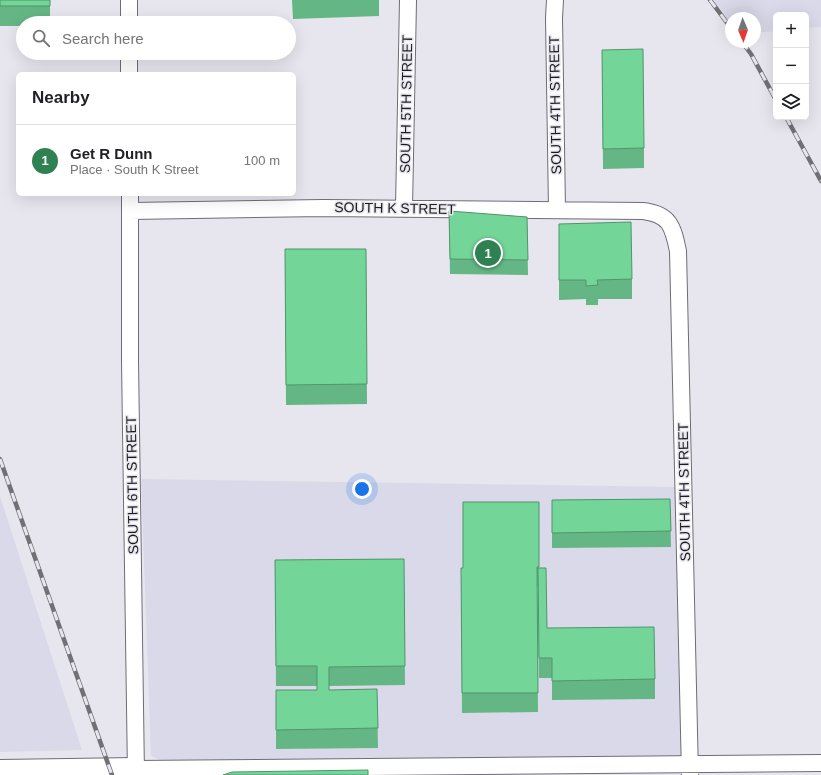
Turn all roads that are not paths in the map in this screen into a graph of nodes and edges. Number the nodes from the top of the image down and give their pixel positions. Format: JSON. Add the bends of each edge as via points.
{"nodes":[{"id":1,"x":129,"y":0,"type":"edge"},
{"id":2,"x":408,"y":0,"type":"edge"},
{"id":3,"x":555,"y":0,"type":"edge"},
{"id":4,"x":129,"y":16,"type":"edge"},
{"id":5,"x":129,"y":60,"type":"edge"},
{"id":6,"x":129,"y":72,"type":"edge"},
{"id":7,"x":130,"y":196,"type":"edge"},
{"id":8,"x":404,"y":208,"type":"junction"},
{"id":9,"x":557,"y":210,"type":"junction"},
{"id":10,"x":130,"y":211,"type":"junction"},
{"id":11,"x":660,"y":216,"type":"joint"},
{"id":12,"x":821,"y":763,"type":"edge"},
{"id":13,"x":689,"y":770,"type":"edge"},
{"id":14,"x":0,"y":771,"type":"edge"},
{"id":15,"x":414,"y":771,"type":"edge"},
{"id":16,"x":136,"y":772,"type":"edge"}],
"edges":[{"from":1,"to":4,"type":"street"},
{"from":2,"to":8,"type":"street","name":"SOUTH 5TH STREET"},
{"from":3,"to":9,"type":"street","name":"SOUTH 4TH STREET"},
{"from":5,"to":6,"type":"street"},
{"from":7,"to":10,"type":"street","name":"SOUTH 6TH STREET"},
{"from":8,"to":9,"type":"street","name":"SOUTH K STREET"},
{"from":8,"to":10,"type":"street","name":"SOUTH K STREET"},
{"from":9,"to":11,"type":"street","name":"SOUTH K STREET","via":[[643,211]]},
{"from":10,"to":16,"type":"street","name":"SOUTH 6TH STREET"},
{"from":11,"to":13,"type":"street","name":"SOUTH 4TH STREET","via":[[671,225],[678,251]]},
{"from":12,"to":13,"type":"street"},
{"from":13,"to":15,"type":"street"},
{"from":14,"to":16,"type":"street"},
{"from":15,"to":16,"type":"street"}]}
